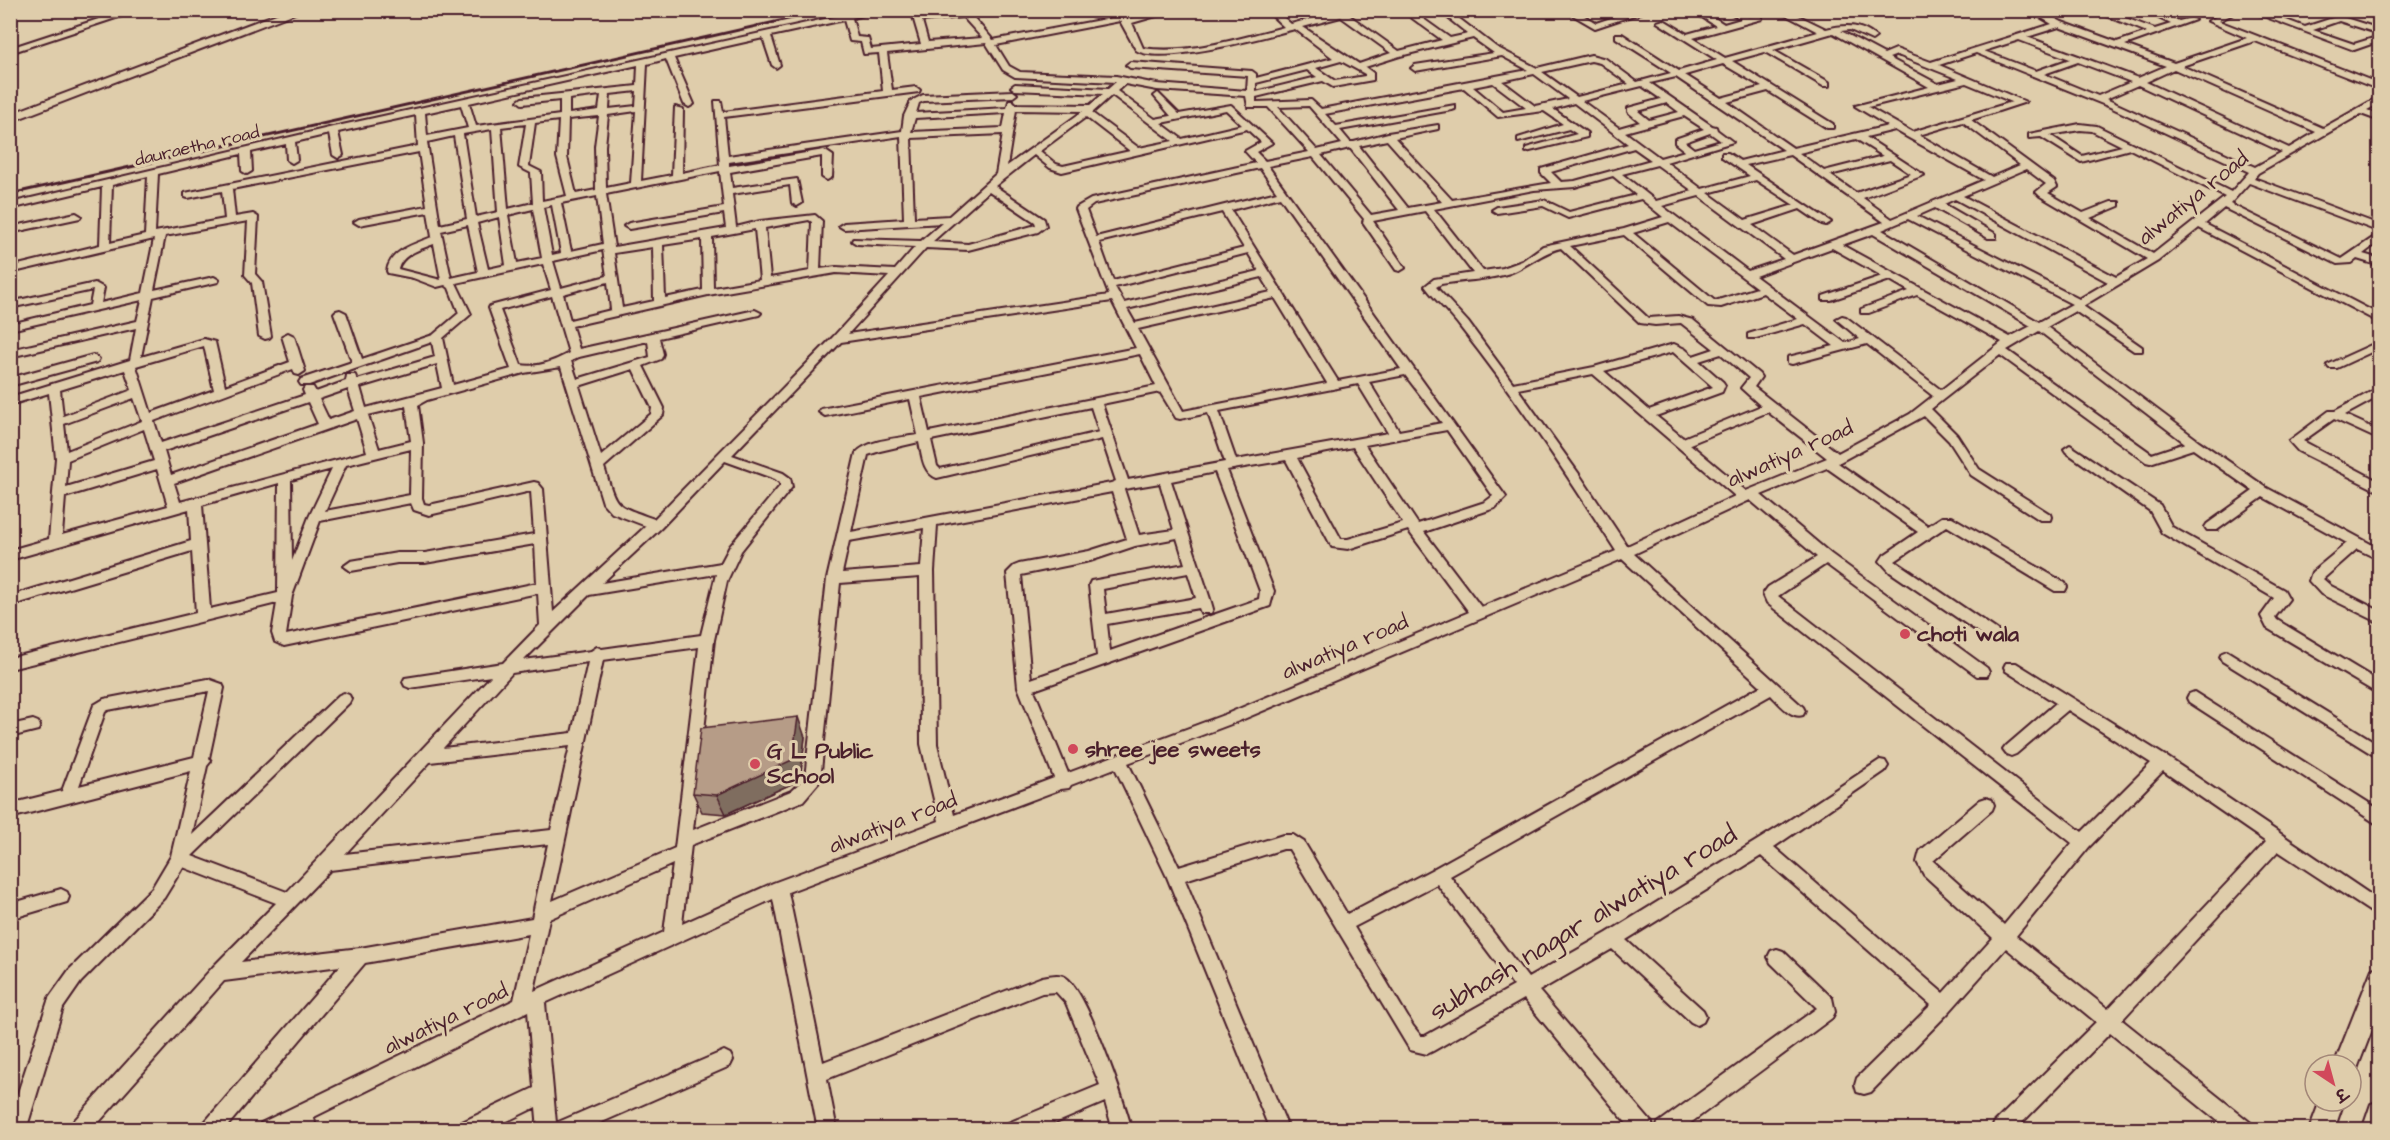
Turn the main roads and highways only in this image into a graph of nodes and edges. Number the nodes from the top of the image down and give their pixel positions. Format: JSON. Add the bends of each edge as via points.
{"nodes":[{"id":1,"x":298,"y":10,"type":"edge"},
{"id":2,"x":10,"y":118,"type":"edge"},
{"id":3,"x":2379,"y":977,"type":"edge"},
{"id":4,"x":2350,"y":1053,"type":"edge"},
{"id":5,"x":2327,"y":1113,"type":"edge"},
{"id":6,"x":2379,"y":1113,"type":"edge"},
{"id":7,"x":2321,"y":1130,"type":"edge"},
{"id":8,"x":2374,"y":1130,"type":"edge"}],
"edges":[{"from":1,"to":2,"type":"main road"},
{"from":3,"to":4,"type":"main road"},
{"from":5,"to":7,"type":"main road"},
{"from":6,"to":8,"type":"main road"}]}
